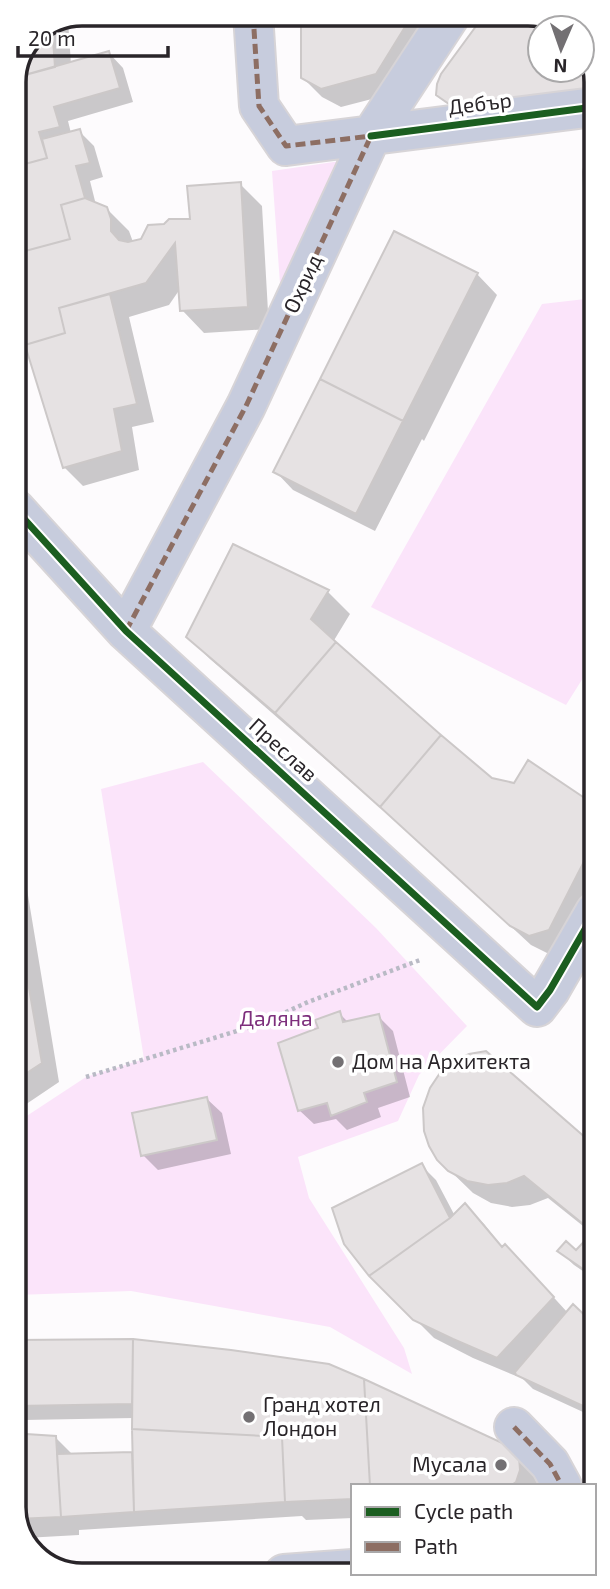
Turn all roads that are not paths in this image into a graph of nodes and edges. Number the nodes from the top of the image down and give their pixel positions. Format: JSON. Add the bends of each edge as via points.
{"nodes":[{"id":1,"x":254,"y":26,"type":"edge"},
{"id":2,"x":443,"y":26,"type":"edge"},
{"id":3,"x":584,"y":108,"type":"edge"},
{"id":4,"x":372,"y":136,"type":"junction"},
{"id":5,"x":26,"y":521,"type":"edge"},
{"id":6,"x":126,"y":631,"type":"junction"},
{"id":7,"x":584,"y":931,"type":"edge"},
{"id":8,"x":514,"y":1427,"type":"dead end"},
{"id":9,"x":561,"y":1484,"type":"edge"}],
"edges":[{"from":1,"to":4,"type":"street","via":[[258,106],[286,146]]},
{"from":2,"to":4,"type":"street","name":"Охрид"},
{"from":3,"to":4,"type":"street","name":"Дебър"},
{"from":4,"to":6,"type":"street","name":"Охрид","via":[[246,406]]},
{"from":5,"to":6,"type":"street","name":"Преслав"},
{"from":6,"to":7,"type":"street","name":"Преслав","via":[[537,1007]]},
{"from":8,"to":9,"type":"street","via":[[550,1464]]}]}
